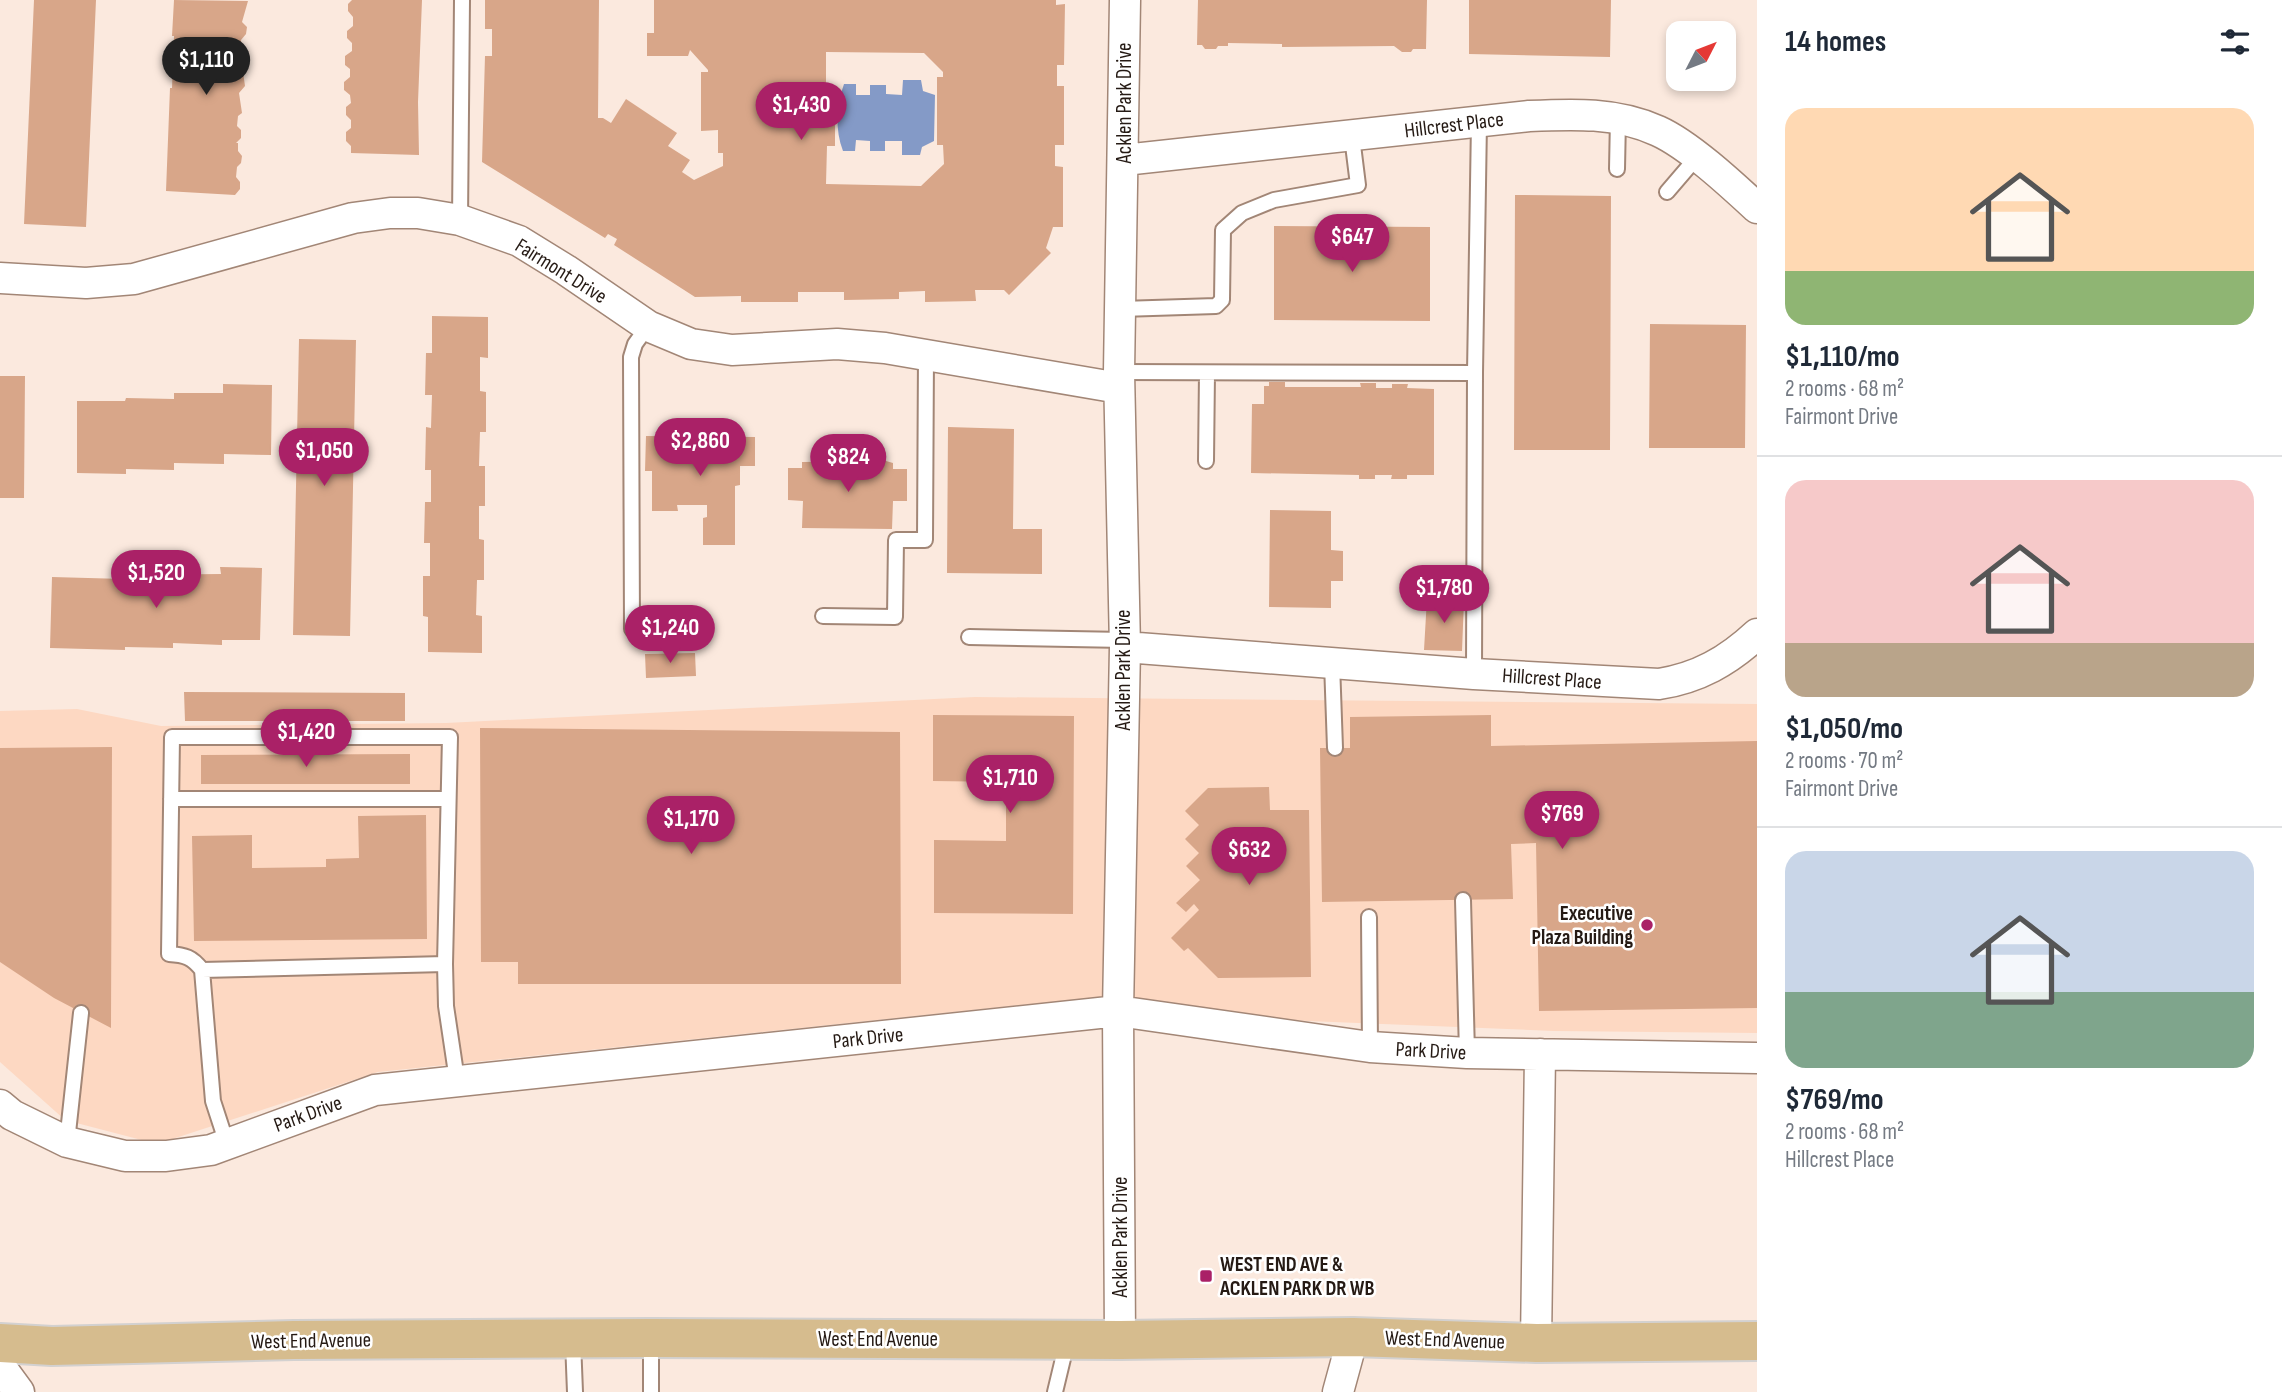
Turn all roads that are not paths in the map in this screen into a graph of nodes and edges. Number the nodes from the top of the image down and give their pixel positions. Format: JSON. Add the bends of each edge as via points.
{"nodes":[{"id":1,"x":462,"y":0,"type":"edge"},
{"id":2,"x":1125,"y":0,"type":"edge"},
{"id":3,"x":1618,"y":118,"type":"junction"},
{"id":4,"x":1479,"y":122,"type":"junction"},
{"id":5,"x":1352,"y":136,"type":"junction"},
{"id":6,"x":1697,"y":157,"type":"junction"},
{"id":7,"x":1124,"y":160,"type":"junction"},
{"id":8,"x":1616,"y":169,"type":"dead end"},
{"id":9,"x":1667,"y":192,"type":"dead end"},
{"id":10,"x":1757,"y":208,"type":"edge"},
{"id":11,"x":460,"y":220,"type":"junction"},
{"id":12,"x":0,"y":278,"type":"edge"},
{"id":13,"x":1121,"y":309,"type":"junction"},
{"id":14,"x":648,"y":326,"type":"junction"},
{"id":15,"x":926,"y":354,"type":"junction"},
{"id":16,"x":1207,"y":373,"type":"junction"},
{"id":17,"x":1475,"y":373,"type":"junction"},
{"id":18,"x":1119,"y":380,"type":"junction"},
{"id":19,"x":1206,"y":461,"type":"dead end"},
{"id":20,"x":823,"y":616,"type":"dead end"},
{"id":21,"x":632,"y":629,"type":"dead end"},
{"id":22,"x":1757,"y":634,"type":"edge"},
{"id":23,"x":969,"y":637,"type":"dead end"},
{"id":24,"x":1125,"y":643,"type":"junction"},
{"id":25,"x":1332,"y":663,"type":"junction"},
{"id":26,"x":1474,"y":674,"type":"junction"},
{"id":27,"x":1335,"y":748,"type":"dead end"},
{"id":28,"x":171,"y":799,"type":"junction"},
{"id":29,"x":448,"y":799,"type":"junction"},
{"id":30,"x":1463,"y":900,"type":"dead end"},
{"id":31,"x":1369,"y":918,"type":"dead end"},
{"id":32,"x":445,"y":964,"type":"junction"},
{"id":33,"x":202,"y":970,"type":"junction"},
{"id":34,"x":1118,"y":1011,"type":"junction"},
{"id":35,"x":81,"y":1013,"type":"dead end"},
{"id":36,"x":1370,"y":1047,"type":"junction"},
{"id":37,"x":1467,"y":1052,"type":"junction"},
{"id":38,"x":1540,"y":1054,"type":"junction"},
{"id":39,"x":1757,"y":1058,"type":"edge"},
{"id":40,"x":457,"y":1080,"type":"junction"},
{"id":41,"x":0,"y":1105,"type":"edge"},
{"id":42,"x":67,"y":1142,"type":"junction"},
{"id":43,"x":227,"y":1144,"type":"junction"},
{"id":44,"x":1353,"y":1337,"type":"junction"},
{"id":45,"x":651,"y":1338,"type":"junction"},
{"id":46,"x":573,"y":1339,"type":"junction"},
{"id":47,"x":1067,"y":1340,"type":"junction"},
{"id":48,"x":1120,"y":1340,"type":"junction"},
{"id":49,"x":1757,"y":1341,"type":"edge"},
{"id":50,"x":0,"y":1343,"type":"edge"},
{"id":51,"x":1536,"y":1343,"type":"junction"},
{"id":52,"x":0,"y":1366,"type":"edge"},
{"id":53,"x":19,"y":1392,"type":"edge"},
{"id":54,"x":575,"y":1392,"type":"edge"},
{"id":55,"x":651,"y":1392,"type":"edge"},
{"id":56,"x":1055,"y":1392,"type":"edge"},
{"id":57,"x":1338,"y":1392,"type":"edge"}],
"edges":[{"from":1,"to":11,"type":"lane"},
{"from":2,"to":7,"type":"street","name":"Acklen Park Drive"},
{"from":3,"to":4,"type":"street","name":"Hillcrest Place","via":[[1563,114]]},
{"from":3,"to":6,"type":"street","name":"Hillcrest Place","via":[[1659,131]]},
{"from":3,"to":8,"type":"lane"},
{"from":4,"to":5,"type":"street","name":"Hillcrest Place"},
{"from":4,"to":17,"type":"lane"},
{"from":5,"to":7,"type":"street","name":"Hillcrest Place"},
{"from":5,"to":13,"type":"lane","via":[[1358,185],[1275,200],[1242,214],[1223,230],[1222,300],[1216,306]]},
{"from":6,"to":9,"type":"lane"},
{"from":6,"to":10,"type":"street","name":"Hillcrest Place"},
{"from":7,"to":13,"type":"street","name":"Acklen Park Drive"},
{"from":11,"to":12,"type":"street","name":"Fairmont Drive","via":[[418,213],[353,218],[134,279],[86,283]]},
{"from":11,"to":14,"type":"street","name":"Fairmont Drive","via":[[519,241]]},
{"from":13,"to":18,"type":"street","name":"Acklen Park Drive"},
{"from":14,"to":15,"type":"street","name":"Fairmont Drive","via":[[710,349],[837,344]]},
{"from":14,"to":21,"type":"lane","via":[[631,356]]},
{"from":15,"to":18,"type":"street","name":"Fairmont Drive"},
{"from":15,"to":20,"type":"lane","via":[[925,540],[897,540],[895,617]]},
{"from":16,"to":17,"type":"lane"},
{"from":16,"to":18,"type":"lane"},
{"from":16,"to":19,"type":"lane"},
{"from":17,"to":26,"type":"lane"},
{"from":18,"to":24,"type":"street","name":"Acklen Park Drive"},
{"from":22,"to":26,"type":"street","name":"Hillcrest Place","via":[[1701,674],[1681,681],[1659,684]]},
{"from":23,"to":24,"type":"lane"},
{"from":24,"to":25,"type":"street","name":"Hillcrest Place"},
{"from":24,"to":34,"type":"street","name":"Acklen Park Drive"},
{"from":25,"to":26,"type":"street","name":"Hillcrest Place"},
{"from":25,"to":27,"type":"lane"},
{"from":28,"to":29,"type":"lane"},
{"from":28,"to":29,"type":"lane","via":[[172,737],[450,737]]},
{"from":28,"to":33,"type":"lane","via":[[169,954],[186,955]]},
{"from":29,"to":32,"type":"lane"},
{"from":30,"to":37,"type":"lane"},
{"from":31,"to":36,"type":"lane"},
{"from":32,"to":33,"type":"lane"},
{"from":32,"to":40,"type":"lane"},
{"from":33,"to":43,"type":"lane","via":[[213,1101]]},
{"from":34,"to":36,"type":"street","name":"Park Drive"},
{"from":34,"to":40,"type":"street","name":"Park Drive"},
{"from":34,"to":48,"type":"street","name":"Acklen Park Drive"},
{"from":35,"to":42,"type":"lane"},
{"from":36,"to":37,"type":"street","name":"Park Drive"},
{"from":37,"to":38,"type":"street","name":"Park Drive"},
{"from":38,"to":39,"type":"street","name":"Park Drive"},
{"from":38,"to":51,"type":"street"},
{"from":40,"to":43,"type":"street","name":"Park Drive","via":[[375,1090]]},
{"from":41,"to":42,"type":"street","name":"Park Drive"},
{"from":42,"to":43,"type":"street","name":"Park Drive","via":[[125,1156],[200,1152]]},
{"from":44,"to":48,"type":"main road","name":"West End Avenue"},
{"from":44,"to":51,"type":"main road","name":"West End Avenue"},
{"from":44,"to":57,"type":"street"},
{"from":45,"to":46,"type":"main road","name":"West End Avenue"},
{"from":45,"to":47,"type":"main road","name":"West End Avenue"},
{"from":45,"to":55,"type":"lane"},
{"from":46,"to":50,"type":"main road","name":"West End Avenue"},
{"from":46,"to":54,"type":"lane"},
{"from":47,"to":48,"type":"main road","name":"West End Avenue"},
{"from":47,"to":56,"type":"lane"},
{"from":49,"to":51,"type":"main road","name":"West End Avenue"},
{"from":52,"to":53,"type":"street"}]}
